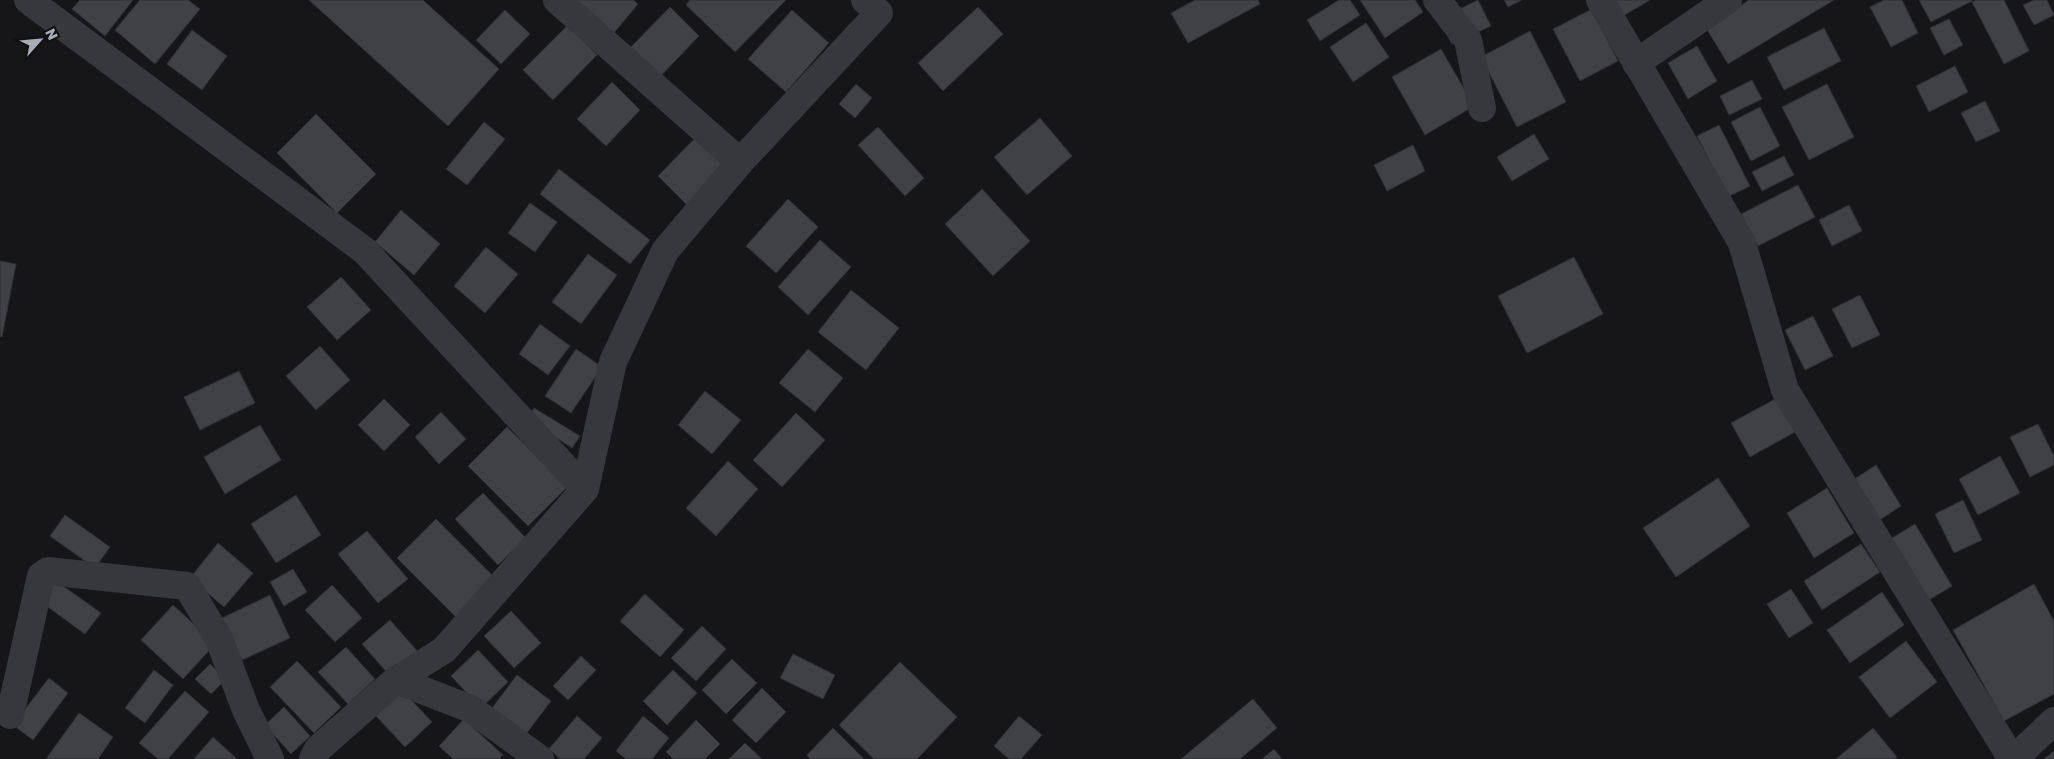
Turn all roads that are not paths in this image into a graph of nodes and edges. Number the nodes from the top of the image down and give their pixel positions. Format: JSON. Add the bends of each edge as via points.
{"nodes":[{"id":1,"x":28,"y":0,"type":"edge"},
{"id":2,"x":557,"y":0,"type":"edge"},
{"id":3,"x":865,"y":0,"type":"edge"},
{"id":4,"x":1437,"y":0,"type":"edge"},
{"id":5,"x":1600,"y":0,"type":"edge"},
{"id":6,"x":1728,"y":0,"type":"edge"},
{"id":7,"x":1636,"y":63,"type":"junction"},
{"id":8,"x":1482,"y":108,"type":"dead end"},
{"id":9,"x":740,"y":162,"type":"junction"},
{"id":10,"x":585,"y":488,"type":"junction"},
{"id":11,"x":396,"y":680,"type":"junction"},
{"id":12,"x":10,"y":716,"type":"dead end"},
{"id":13,"x":2054,"y":721,"type":"edge"},
{"id":14,"x":270,"y":759,"type":"edge"},
{"id":15,"x":313,"y":759,"type":"edge"},
{"id":16,"x":540,"y":759,"type":"edge"},
{"id":17,"x":2013,"y":759,"type":"edge"}],
"edges":[{"from":1,"to":10,"type":"street","via":[[365,251]]},
{"from":2,"to":9,"type":"street"},
{"from":3,"to":9,"type":"street","via":[[879,13]]},
{"from":4,"to":8,"type":"street","via":[[1468,40]]},
{"from":5,"to":7,"type":"street"},
{"from":6,"to":7,"type":"street"},
{"from":7,"to":17,"type":"street","via":[[1742,243],[1784,390]]},
{"from":9,"to":10,"type":"street","via":[[665,252],[613,362]]},
{"from":10,"to":11,"type":"street","via":[[444,650]]},
{"from":11,"to":15,"type":"street","via":[[318,749]]},
{"from":11,"to":16,"type":"street","via":[[471,709]]},
{"from":12,"to":14,"type":"street","via":[[41,576],[48,570],[187,586],[219,639],[246,710]]},
{"from":13,"to":17,"type":"street"}]}
